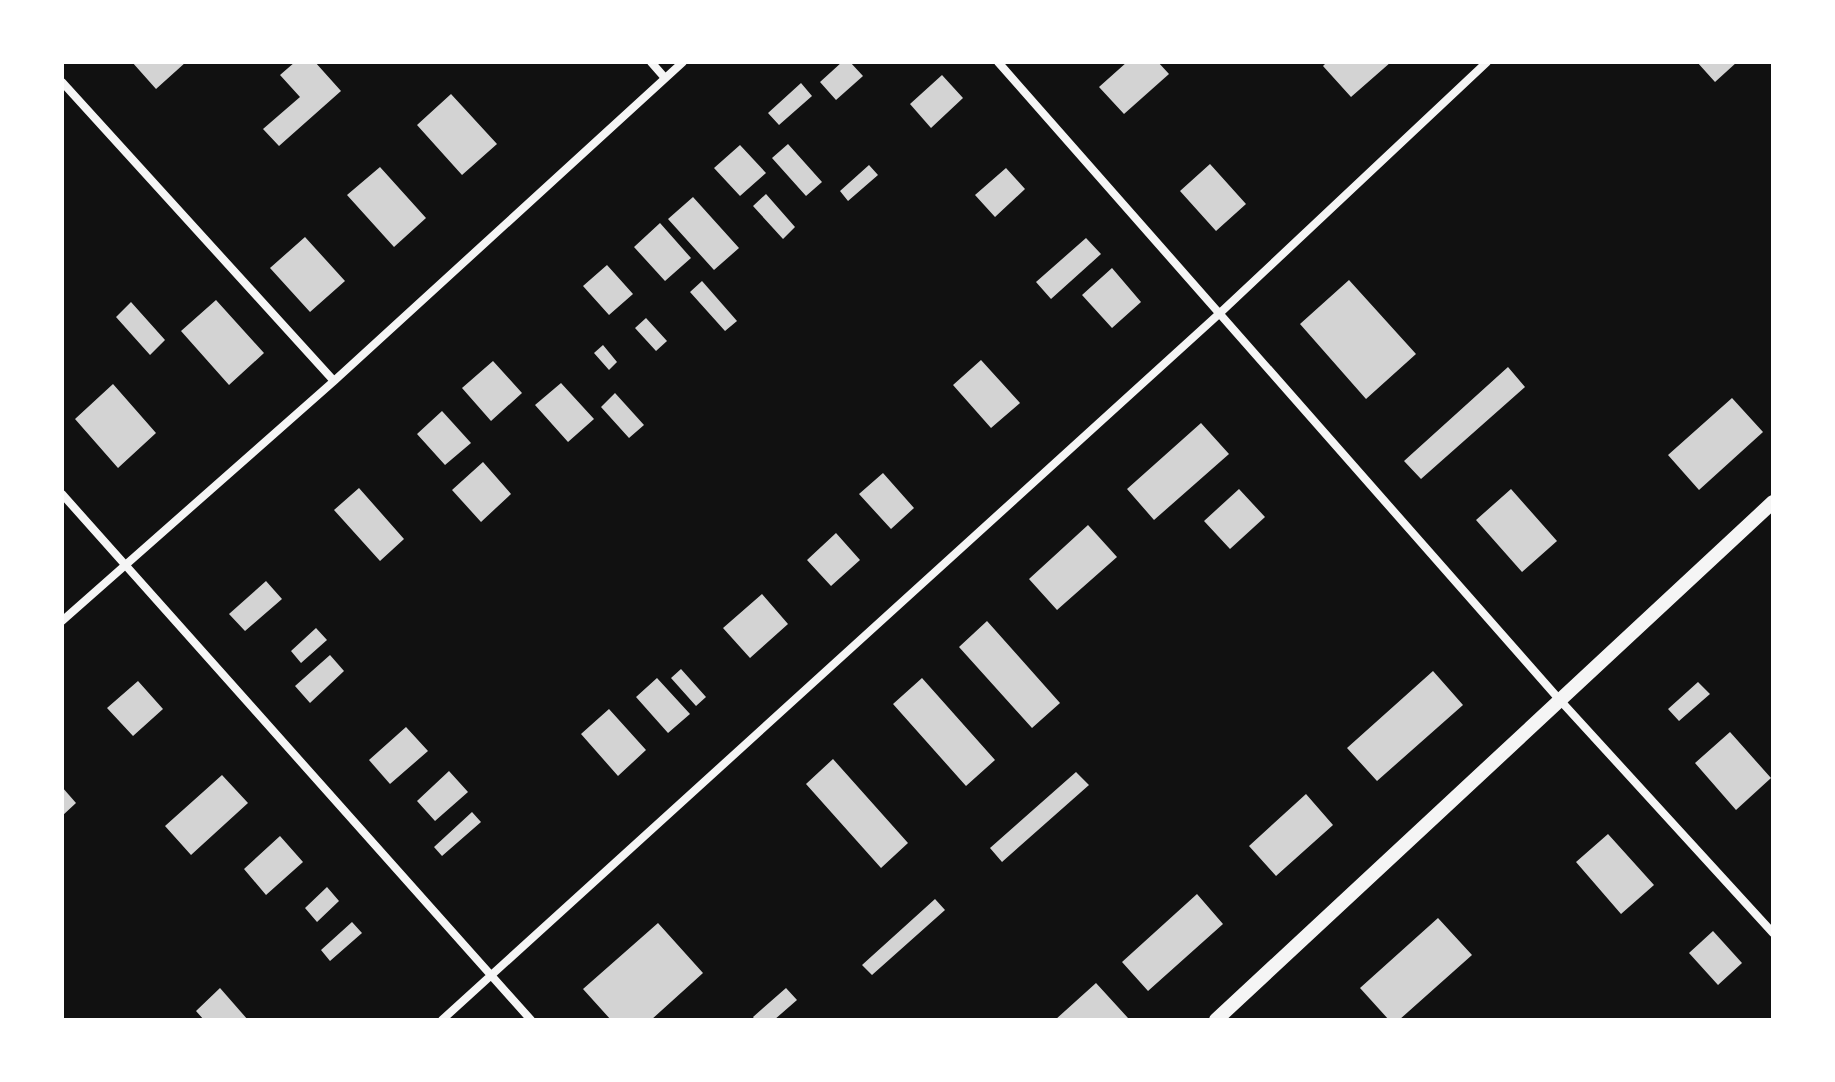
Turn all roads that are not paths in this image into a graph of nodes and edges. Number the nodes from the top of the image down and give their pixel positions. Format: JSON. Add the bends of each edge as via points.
{"nodes":[{"id":1,"x":651,"y":62,"type":"edge"},
{"id":2,"x":683,"y":62,"type":"edge"},
{"id":3,"x":998,"y":62,"type":"edge"},
{"id":4,"x":1487,"y":62,"type":"edge"},
{"id":5,"x":665,"y":78,"type":"junction"},
{"id":6,"x":62,"y":82,"type":"edge"},
{"id":7,"x":1220,"y":313,"type":"junction"},
{"id":8,"x":334,"y":381,"type":"junction"},
{"id":9,"x":62,"y":494,"type":"edge"},
{"id":10,"x":1773,"y":502,"type":"edge"},
{"id":11,"x":125,"y":564,"type":"junction"},
{"id":12,"x":62,"y":621,"type":"edge"},
{"id":13,"x":1558,"y":698,"type":"junction"},
{"id":14,"x":1773,"y":933,"type":"edge"},
{"id":15,"x":492,"y":975,"type":"junction"},
{"id":16,"x":442,"y":1020,"type":"edge"},
{"id":17,"x":531,"y":1020,"type":"edge"},
{"id":18,"x":1216,"y":1020,"type":"edge"}],
"edges":[{"from":1,"to":5,"type":"street"},
{"from":2,"to":5,"type":"street"},
{"from":3,"to":7,"type":"street"},
{"from":4,"to":7,"type":"street"},
{"from":5,"to":8,"type":"street"},
{"from":6,"to":8,"type":"street"},
{"from":7,"to":13,"type":"street"},
{"from":7,"to":15,"type":"street"},
{"from":8,"to":11,"type":"street"},
{"from":9,"to":11,"type":"street"},
{"from":10,"to":13,"type":"street"},
{"from":11,"to":12,"type":"street"},
{"from":11,"to":15,"type":"street"},
{"from":13,"to":14,"type":"street"},
{"from":13,"to":18,"type":"street"},
{"from":15,"to":16,"type":"street"},
{"from":15,"to":17,"type":"street"}]}
